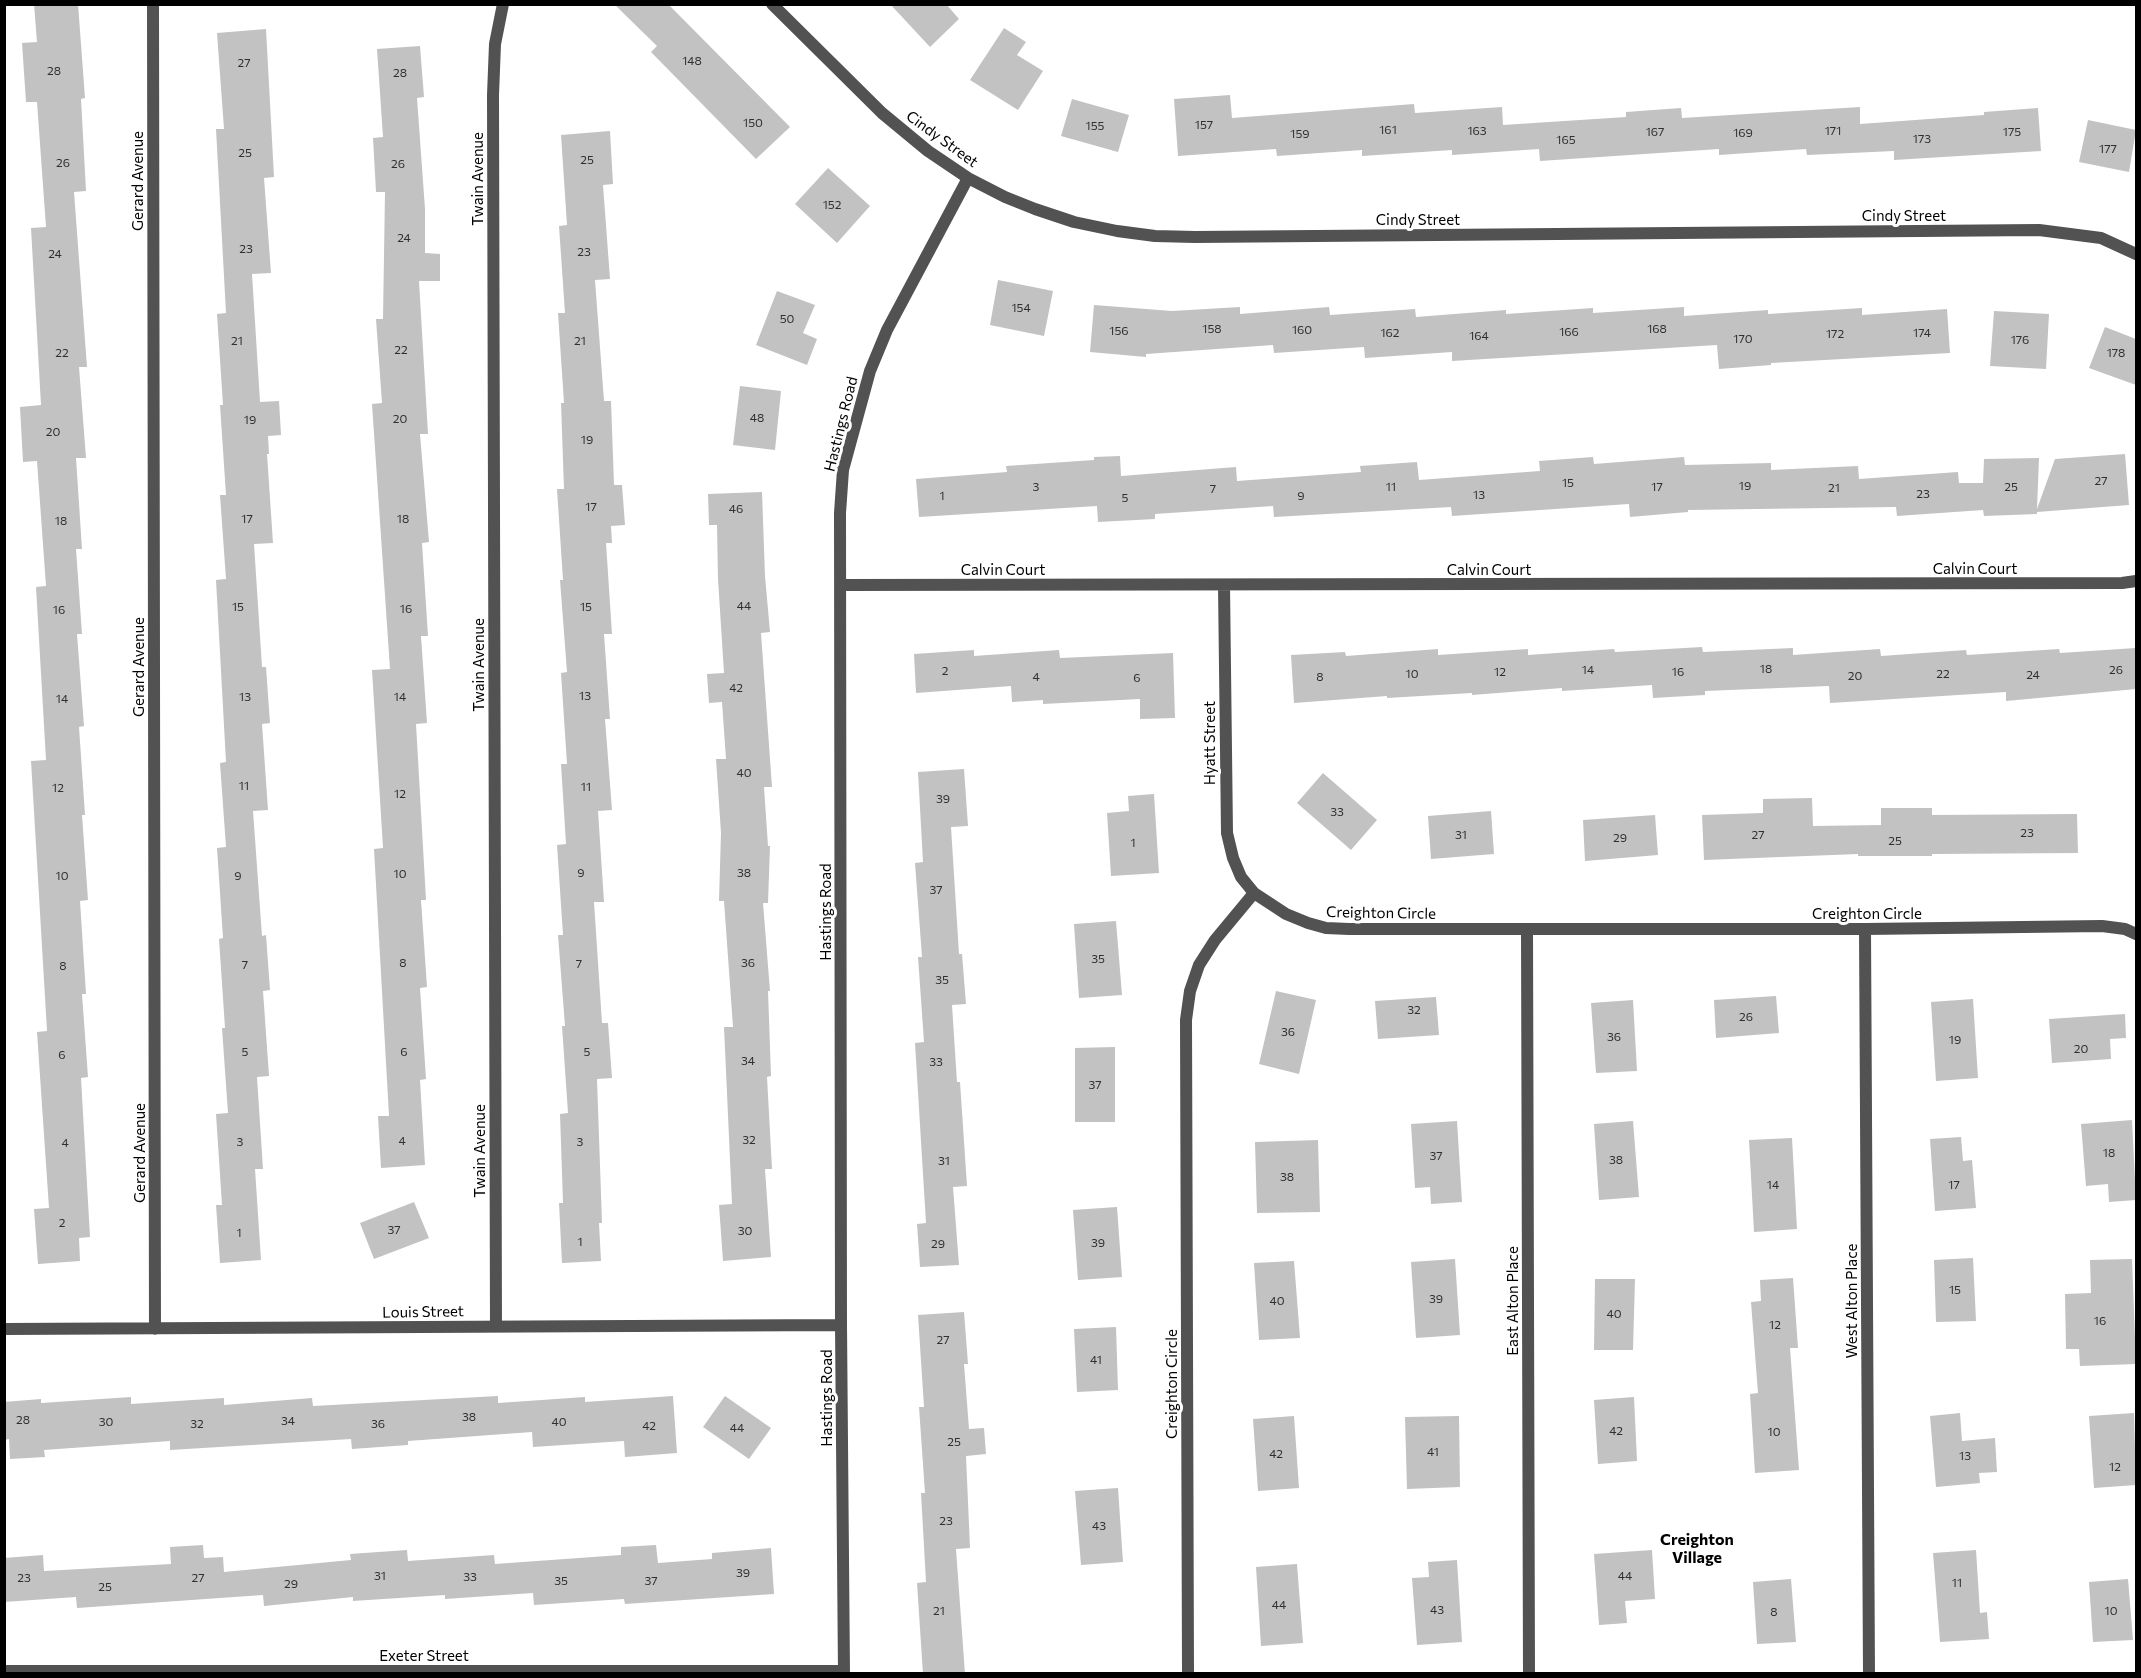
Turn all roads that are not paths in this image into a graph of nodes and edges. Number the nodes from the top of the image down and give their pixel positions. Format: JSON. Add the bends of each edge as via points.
{"nodes":[{"id":1,"x":153,"y":4,"type":"edge"},
{"id":2,"x":503,"y":4,"type":"edge"},
{"id":3,"x":772,"y":4,"type":"edge"},
{"id":4,"x":968,"y":178,"type":"junction"},
{"id":5,"x":2136,"y":254,"type":"edge"},
{"id":6,"x":2136,"y":581,"type":"edge"},
{"id":7,"x":841,"y":585,"type":"junction"},
{"id":8,"x":1224,"y":585,"type":"junction"},
{"id":9,"x":1254,"y":893,"type":"junction"},
{"id":10,"x":1527,"y":929,"type":"junction"},
{"id":11,"x":1865,"y":929,"type":"junction"},
{"id":12,"x":2136,"y":934,"type":"edge"},
{"id":13,"x":841,"y":1325,"type":"junction"},
{"id":14,"x":496,"y":1326,"type":"junction"},
{"id":15,"x":4,"y":1329,"type":"edge"},
{"id":16,"x":155,"y":1329,"type":"junction"},
{"id":17,"x":4,"y":1671,"type":"edge"},
{"id":18,"x":844,"y":1672,"type":"edge"},
{"id":19,"x":1188,"y":1674,"type":"edge"},
{"id":20,"x":1529,"y":1674,"type":"edge"},
{"id":21,"x":1869,"y":1674,"type":"edge"}],
"edges":[{"from":1,"to":16,"type":"street","name":"Gerard Avenue"},
{"from":2,"to":14,"type":"street","name":"Twain Avenue","via":[[495,44],[493,95]]},
{"from":3,"to":4,"type":"street","name":"Cindy Street","via":[[882,113]]},
{"from":4,"to":5,"type":"street","name":"Cindy Street","via":[[1005,197],[1074,222],[1155,236],[2039,230],[2101,238]]},
{"from":4,"to":7,"type":"street","name":"Hastings Road","via":[[887,330],[870,371],[843,470]]},
{"from":6,"to":8,"type":"street","name":"Calvin Court"},
{"from":7,"to":8,"type":"street","name":"Calvin Court"},
{"from":7,"to":13,"type":"street","name":"Hastings Road"},
{"from":8,"to":9,"type":"street","name":"Hyatt Street","via":[[1227,833],[1241,877]]},
{"from":9,"to":10,"type":"street","name":"Creighton Circle","via":[[1286,914],[1326,928]]},
{"from":9,"to":19,"type":"street","name":"Creighton Circle","via":[[1200,965],[1190,991],[1186,1020]]},
{"from":10,"to":11,"type":"street","name":"Creighton Circle"},
{"from":10,"to":20,"type":"street","name":"East Alton Place"},
{"from":11,"to":12,"type":"street","name":"Creighton Circle","via":[[2102,926]]},
{"from":11,"to":21,"type":"street","name":"West Alton Place"},
{"from":13,"to":14,"type":"street","name":"Louis Street"},
{"from":13,"to":18,"type":"street","name":"Hastings Road"},
{"from":14,"to":16,"type":"street","name":"Louis Street"},
{"from":15,"to":16,"type":"street","name":"Louis Street"},
{"from":17,"to":18,"type":"street","name":"Exeter Street"}]}
